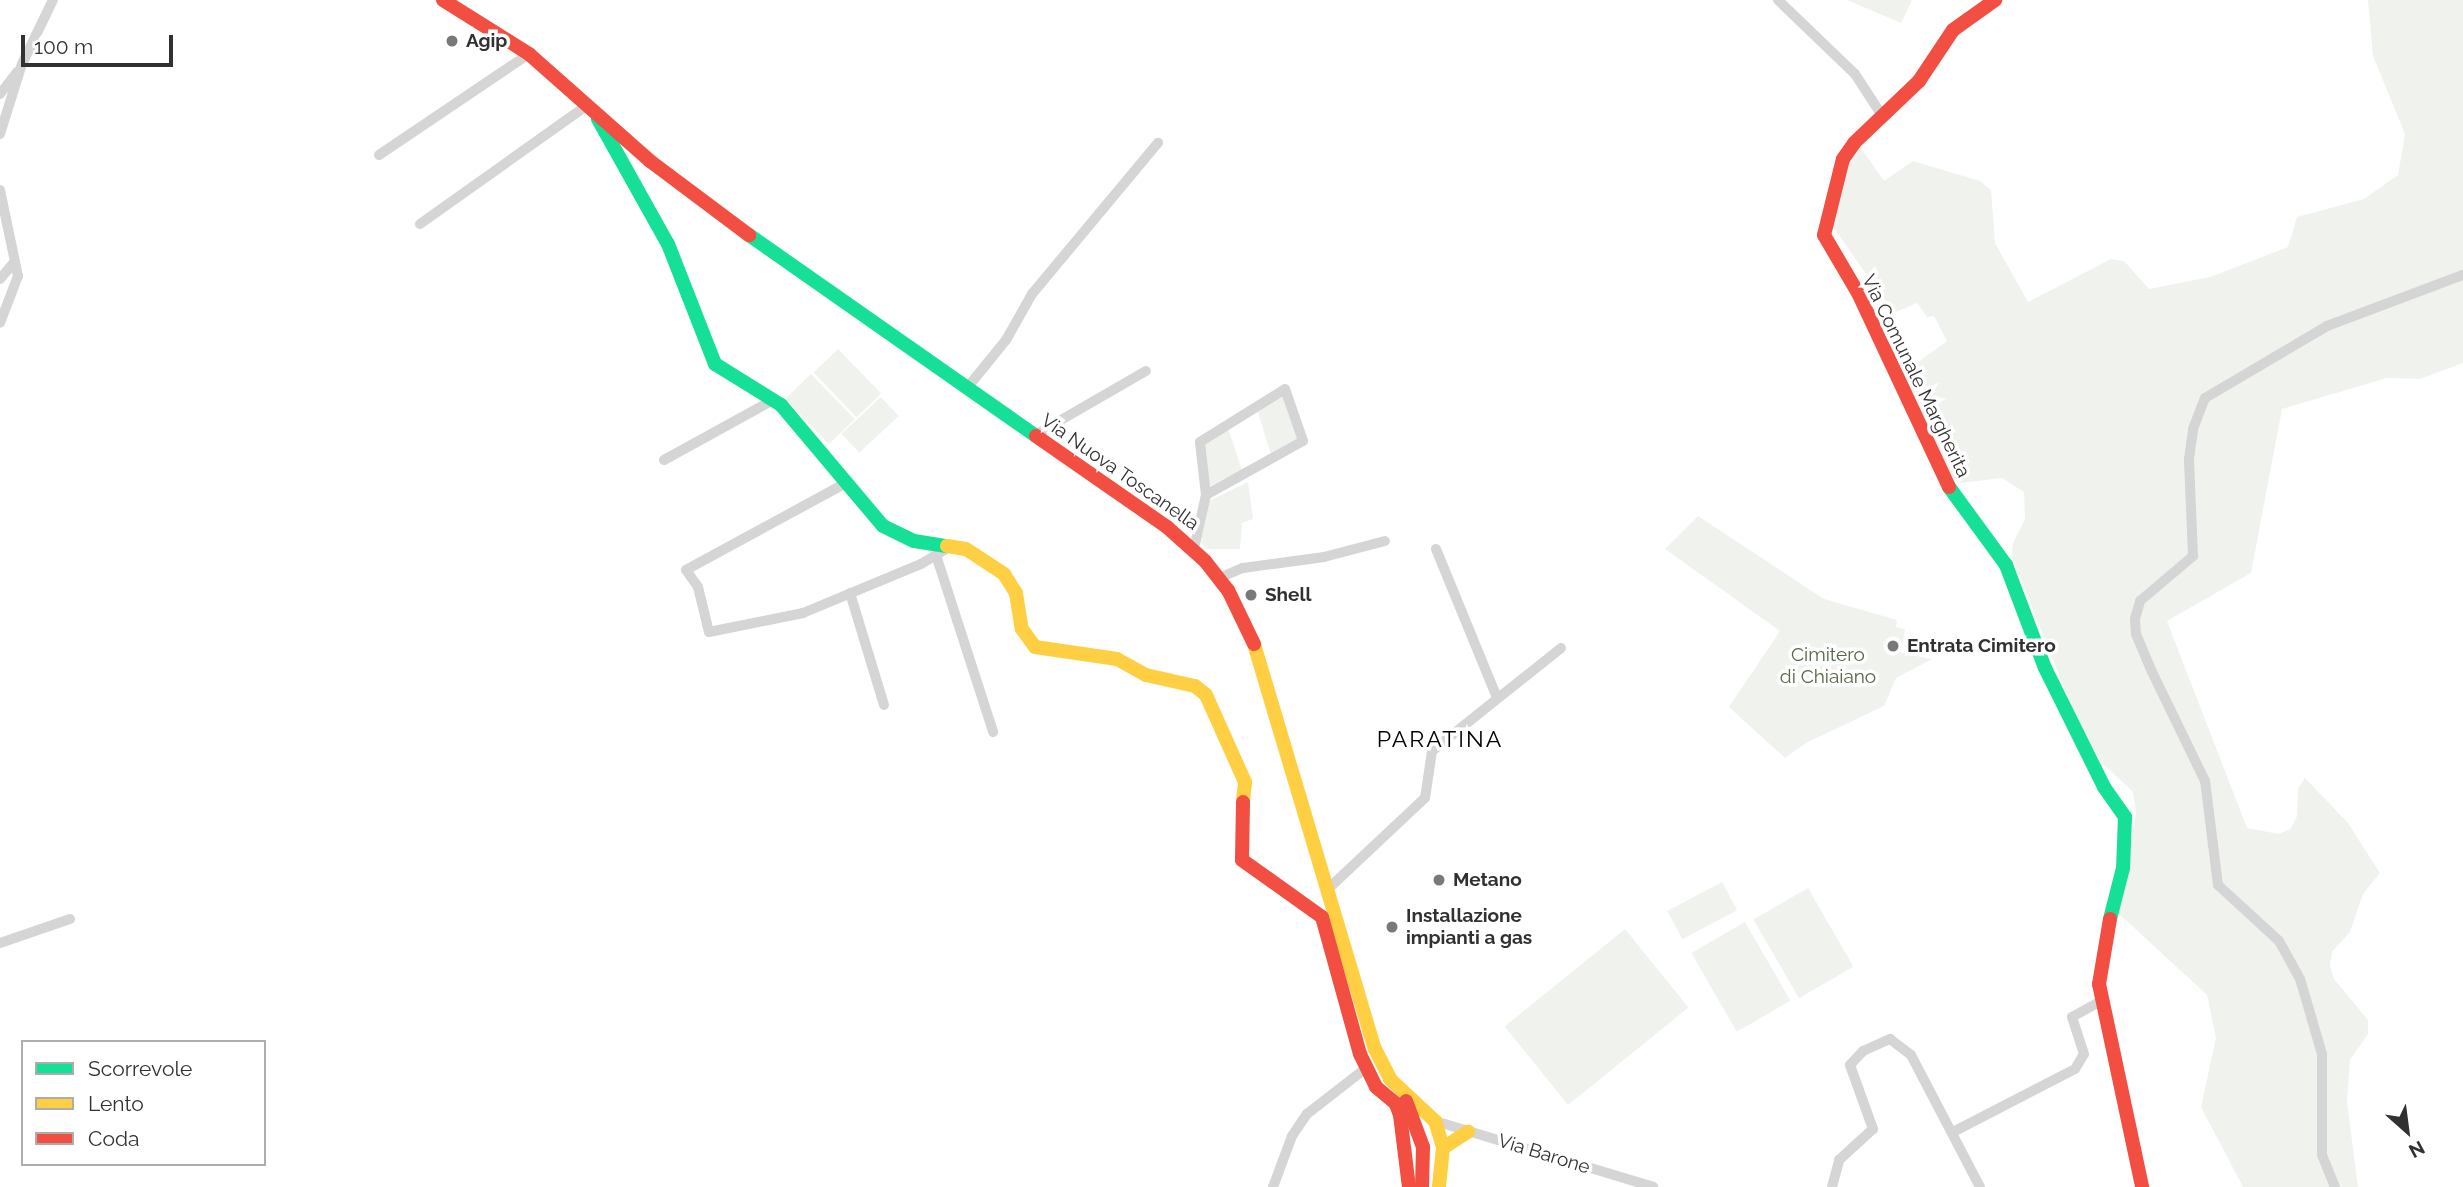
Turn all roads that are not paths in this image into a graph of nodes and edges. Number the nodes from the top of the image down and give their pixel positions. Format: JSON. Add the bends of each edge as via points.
{"nodes":[{"id":1,"x":52,"y":0,"type":"edge"},
{"id":2,"x":443,"y":0,"type":"edge"},
{"id":3,"x":1778,"y":0,"type":"edge"},
{"id":4,"x":1995,"y":0,"type":"edge"},
{"id":5,"x":529,"y":54,"type":"junction"},
{"id":6,"x":3,"y":99,"type":"edge"},
{"id":7,"x":586,"y":106,"type":"junction"},
{"id":8,"x":1881,"y":114,"type":"junction"},
{"id":9,"x":598,"y":118,"type":"junction"},
{"id":10,"x":0,"y":134,"type":"edge"},
{"id":11,"x":1158,"y":143,"type":"dead end"},
{"id":12,"x":379,"y":155,"type":"dead end"},
{"id":13,"x":0,"y":193,"type":"edge"},
{"id":14,"x":420,"y":224,"type":"dead end"},
{"id":15,"x":15,"y":261,"type":"junction"},
{"id":16,"x":2463,"y":275,"type":"edge"},
{"id":17,"x":0,"y":279,"type":"edge"},
{"id":18,"x":3,"y":304,"type":"edge"},
{"id":19,"x":0,"y":323,"type":"edge"},
{"id":20,"x":1146,"y":371,"type":"dead end"},
{"id":21,"x":967,"y":388,"type":"junction"},
{"id":22,"x":773,"y":400,"type":"junction"},
{"id":23,"x":1035,"y":435,"type":"junction"},
{"id":24,"x":664,"y":460,"type":"dead end"},
{"id":25,"x":846,"y":483,"type":"junction"},
{"id":26,"x":1206,"y":495,"type":"junction"},
{"id":27,"x":1385,"y":541,"type":"dead end"},
{"id":28,"x":1194,"y":549,"type":"junction"},
{"id":29,"x":1436,"y":549,"type":"dead end"},
{"id":30,"x":942,"y":551,"type":"junction"},
{"id":31,"x":1219,"y":578,"type":"junction"},
{"id":32,"x":849,"y":593,"type":"junction"},
{"id":33,"x":1561,"y":648,"type":"dead end"},
{"id":34,"x":1497,"y":698,"type":"junction"},
{"id":35,"x":884,"y":705,"type":"dead end"},
{"id":36,"x":993,"y":732,"type":"dead end"},
{"id":37,"x":1328,"y":889,"type":"junction"},
{"id":38,"x":70,"y":919,"type":"dead end"},
{"id":39,"x":0,"y":943,"type":"edge"},
{"id":40,"x":2101,"y":1001,"type":"junction"},
{"id":41,"x":1366,"y":1068,"type":"junction"},
{"id":42,"x":1401,"y":1091,"type":"junction"},
{"id":43,"x":1436,"y":1121,"type":"junction"},
{"id":44,"x":1468,"y":1132,"type":"junction"},
{"id":45,"x":1953,"y":1132,"type":"junction"},
{"id":46,"x":1443,"y":1148,"type":"junction"},
{"id":47,"x":1423,"y":1153,"type":"junction"},
{"id":48,"x":1404,"y":1157,"type":"junction"},
{"id":49,"x":1273,"y":1187,"type":"edge"},
{"id":50,"x":1409,"y":1187,"type":"edge"},
{"id":51,"x":1422,"y":1187,"type":"edge"},
{"id":52,"x":1439,"y":1187,"type":"edge"},
{"id":53,"x":1653,"y":1187,"type":"edge"},
{"id":54,"x":1832,"y":1187,"type":"edge"},
{"id":55,"x":1980,"y":1187,"type":"edge"},
{"id":56,"x":2142,"y":1187,"type":"edge"},
{"id":57,"x":2335,"y":1187,"type":"edge"}],
"edges":[{"from":1,"to":6,"type":"street"},
{"from":2,"to":5,"type":"street","name":"Via Nuova Toscanella"},
{"from":3,"to":8,"type":"street","via":[[1855,74]]},
{"from":4,"to":8,"type":"street","name":"Via Comunale Margherita","via":[[1952,30],[1919,81]]},
{"from":5,"to":7,"type":"street","name":"Via Nuova Toscanella"},
{"from":5,"to":12,"type":"street"},
{"from":6,"to":10,"type":"street"},
{"from":7,"to":9,"type":"street","name":"Via Nuova Toscanella"},
{"from":7,"to":14,"type":"street"},
{"from":8,"to":40,"type":"street","name":"Via Comunale Margherita","via":[[1843,159],[1826,217],[1825,244],[1858,293],[1956,499],[2006,565],[2045,668],[2104,787],[2125,817],[2123,869],[2100,958]]},
{"from":9,"to":21,"type":"street","name":"Via Nuova Toscanella","via":[[770,250]]},
{"from":9,"to":22,"type":"street","via":[[668,244],[715,364]]},
{"from":11,"to":21,"type":"street","via":[[1032,295],[1006,340]]},
{"from":13,"to":15,"type":"street"},
{"from":15,"to":17,"type":"street"},
{"from":15,"to":18,"type":"street","via":[[18,276]]},
{"from":16,"to":57,"type":"street","via":[[2327,326],[2205,398],[2193,429],[2189,459],[2193,556],[2140,601],[2135,619],[2136,635],[2205,781],[2218,885],[2279,940],[2300,979],[2322,1054],[2322,1154]]},
{"from":18,"to":19,"type":"street"},
{"from":20,"to":23,"type":"street"},
{"from":21,"to":23,"type":"street","name":"Via Nuova Toscanella"},
{"from":22,"to":24,"type":"street"},
{"from":22,"to":25,"type":"street"},
{"from":23,"to":28,"type":"street","name":"Via Nuova Toscanella"},
{"from":25,"to":30,"type":"street","via":[[883,526]]},
{"from":25,"to":32,"type":"street","via":[[686,570],[698,587],[709,632],[803,613]]},
{"from":26,"to":26,"type":"street","via":[[1199,442],[1285,389],[1303,442]]},
{"from":26,"to":28,"type":"street"},
{"from":27,"to":31,"type":"street","via":[[1324,557],[1243,568]]},
{"from":28,"to":31,"type":"street","name":"Via Nuova Toscanella"},
{"from":29,"to":34,"type":"street"},
{"from":30,"to":32,"type":"street"},
{"from":30,"to":36,"type":"street"},
{"from":30,"to":41,"type":"street","via":[[966,548],[1004,574],[1016,593],[1021,629],[1035,648],[1117,659],[1146,675],[1195,686],[1206,695],[1245,782],[1239,833],[1242,860],[1322,917]]},
{"from":31,"to":37,"type":"street","name":"Via Nuova Toscanella","via":[[1259,653]]},
{"from":32,"to":35,"type":"street"},
{"from":33,"to":34,"type":"street"},
{"from":34,"to":37,"type":"street","via":[[1432,751],[1425,798]]},
{"from":37,"to":42,"type":"street","name":"Via Nuova Toscanella","via":[[1376,1049]]},
{"from":38,"to":39,"type":"street"},
{"from":40,"to":45,"type":"street","via":[[2072,1017],[2084,1054],[2075,1069]]},
{"from":40,"to":56,"type":"street","name":"Via Comunale Margherita","via":[[2133,1125]]},
{"from":41,"to":48,"type":"street","via":[[1376,1087],[1396,1104],[1404,1128]]},
{"from":41,"to":49,"type":"street","via":[[1307,1114],[1292,1136]]},
{"from":42,"to":43,"type":"street","name":"Via Nuova Toscanella"},
{"from":42,"to":47,"type":"street","name":"Via Nuova Toscanella"},
{"from":43,"to":44,"type":"street","name":"Via Barone"},
{"from":43,"to":46,"type":"street"},
{"from":43,"to":47,"type":"street","via":[[1426,1132]]},
{"from":44,"to":46,"type":"street"},
{"from":44,"to":53,"type":"street","name":"Via Barone"},
{"from":45,"to":54,"type":"street","via":[[1906,1048],[1890,1039],[1870,1047],[1853,1058],[1849,1068],[1873,1129],[1839,1160]]},
{"from":45,"to":55,"type":"street"},
{"from":46,"to":52,"type":"street"},
{"from":47,"to":48,"type":"street"},
{"from":47,"to":51,"type":"street"},
{"from":48,"to":50,"type":"street"}]}
